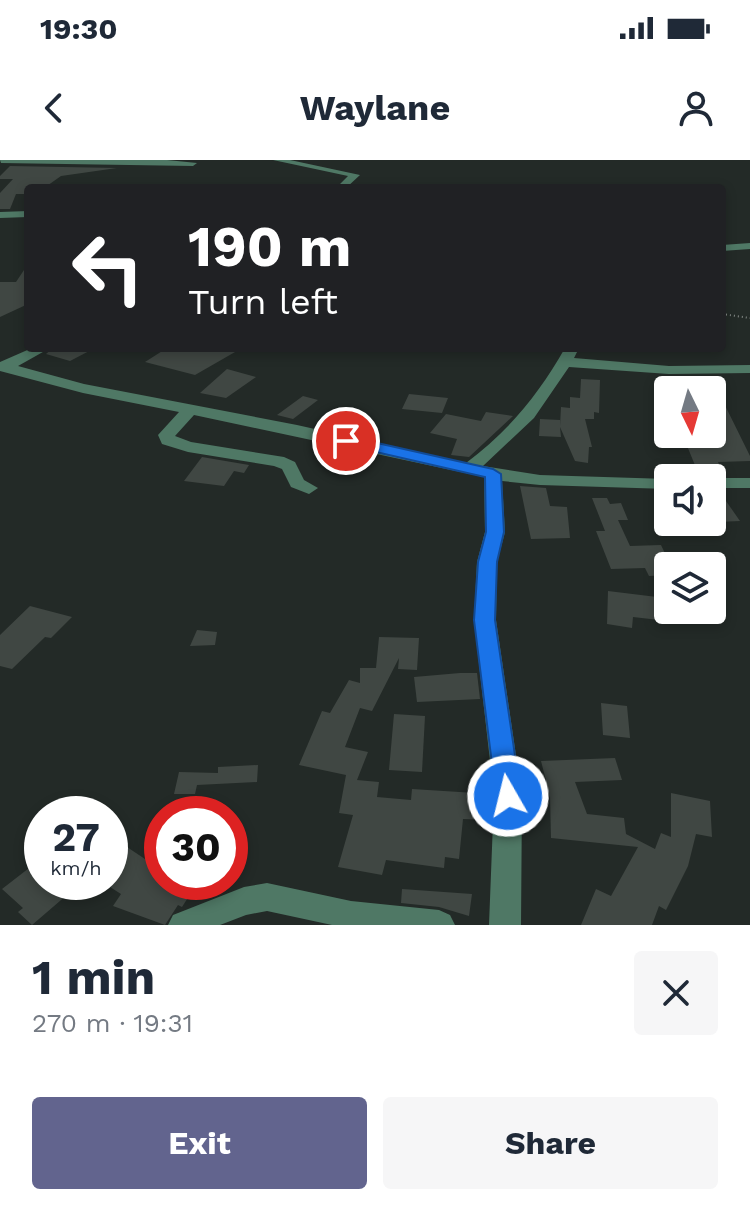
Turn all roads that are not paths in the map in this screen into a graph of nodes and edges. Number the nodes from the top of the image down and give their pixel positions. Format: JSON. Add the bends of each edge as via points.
{"nodes":[{"id":1,"x":1,"y":160,"type":"edge"},
{"id":2,"x":277,"y":160,"type":"edge"},
{"id":3,"x":150,"y":161,"type":"edge"},
{"id":4,"x":193,"y":163,"type":"dead end"},
{"id":5,"x":345,"y":184,"type":"edge"},
{"id":6,"x":24,"y":214,"type":"edge"},
{"id":7,"x":0,"y":215,"type":"edge"},
{"id":8,"x":750,"y":246,"type":"edge"},
{"id":9,"x":726,"y":248,"type":"edge"},
{"id":10,"x":35,"y":352,"type":"edge"},
{"id":11,"x":569,"y":355,"type":"edge"},
{"id":12,"x":3,"y":367,"type":"edge"},
{"id":13,"x":750,"y":369,"type":"edge"},
{"id":14,"x":190,"y":409,"type":"junction"},
{"id":15,"x":470,"y":468,"type":"junction"},
{"id":16,"x":493,"y":474,"type":"junction"},
{"id":17,"x":726,"y":483,"type":"edge"},
{"id":18,"x":750,"y":483,"type":"edge"},
{"id":19,"x":654,"y":484,"type":"edge"},
{"id":20,"x":309,"y":488,"type":"dead end"},
{"id":21,"x":184,"y":925,"type":"edge"},
{"id":22,"x":439,"y":925,"type":"edge"},
{"id":23,"x":505,"y":925,"type":"edge"}],
"edges":[{"from":1,"to":3,"type":"street"},
{"from":2,"to":5,"type":"street","via":[[355,175]]},
{"from":3,"to":4,"type":"street"},
{"from":6,"to":7,"type":"street"},
{"from":8,"to":9,"type":"street"},
{"from":10,"to":12,"type":"street"},
{"from":11,"to":13,"type":"street","via":[[669,370]]},
{"from":11,"to":15,"type":"street","via":[[526,420]]},
{"from":12,"to":14,"type":"street"},
{"from":14,"to":15,"type":"street"},
{"from":14,"to":20,"type":"street","via":[[169,429],[168,440],[278,461],[289,466],[297,483]]},
{"from":15,"to":16,"type":"street"},
{"from":16,"to":19,"type":"street"},
{"from":16,"to":23,"type":"street","via":[[495,532],[487,562],[485,620],[508,796]]},
{"from":17,"to":18,"type":"street"},
{"from":21,"to":22,"type":"street","via":[[267,897],[351,915]]}]}
